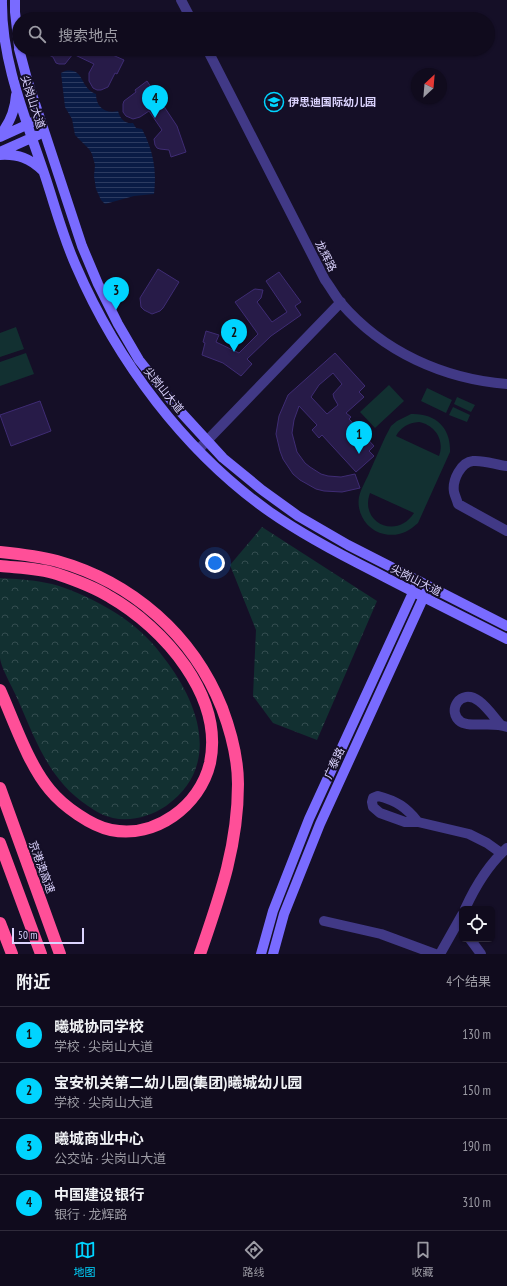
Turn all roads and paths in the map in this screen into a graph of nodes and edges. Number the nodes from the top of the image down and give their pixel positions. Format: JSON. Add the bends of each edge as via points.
{"nodes":[{"id":1,"x":2,"y":0,"type":"edge"},
{"id":2,"x":15,"y":0,"type":"edge"},
{"id":3,"x":181,"y":0,"type":"edge"},
{"id":4,"x":15,"y":12,"type":"edge"},
{"id":5,"x":187,"y":12,"type":"edge"},
{"id":6,"x":21,"y":56,"type":"edge"},
{"id":7,"x":210,"y":56,"type":"edge"},
{"id":8,"x":16,"y":91,"type":"junction"},
{"id":9,"x":40,"y":118,"type":"junction"},
{"id":10,"x":28,"y":124,"type":"junction"},
{"id":11,"x":45,"y":133,"type":"junction"},
{"id":12,"x":0,"y":136,"type":"edge"},
{"id":13,"x":33,"y":138,"type":"junction"},
{"id":14,"x":0,"y":153,"type":"edge"},
{"id":15,"x":44,"y":172,"type":"junction"},
{"id":16,"x":341,"y":302,"type":"junction"},
{"id":17,"x":507,"y":384,"type":"edge"},
{"id":18,"x":207,"y":441,"type":"junction"},
{"id":19,"x":198,"y":450,"type":"junction"},
{"id":20,"x":507,"y":466,"type":"edge"},
{"id":21,"x":507,"y":531,"type":"edge"},
{"id":22,"x":0,"y":552,"type":"edge"},
{"id":23,"x":0,"y":566,"type":"edge"},
{"id":24,"x":418,"y":581,"type":"junction"},
{"id":25,"x":429,"y":586,"type":"junction"},
{"id":26,"x":413,"y":592,"type":"junction"},
{"id":27,"x":424,"y":597,"type":"junction"},
{"id":28,"x":507,"y":626,"type":"edge"},
{"id":29,"x":507,"y":639,"type":"edge"},
{"id":30,"x":0,"y":690,"type":"edge"},
{"id":31,"x":0,"y":788,"type":"edge"},
{"id":32,"x":418,"y":822,"type":"dead end"},
{"id":33,"x":0,"y":844,"type":"edge"},
{"id":34,"x":504,"y":851,"type":"edge"},
{"id":35,"x":466,"y":906,"type":"edge"},
{"id":36,"x":324,"y":920,"type":"dead end"},
{"id":37,"x":0,"y":923,"type":"edge"},
{"id":38,"x":459,"y":928,"type":"edge"},
{"id":39,"x":472,"y":942,"type":"edge"},
{"id":40,"x":12,"y":954,"type":"edge"},
{"id":41,"x":41,"y":954,"type":"edge"},
{"id":42,"x":60,"y":954,"type":"edge"},
{"id":43,"x":200,"y":954,"type":"edge"},
{"id":44,"x":261,"y":954,"type":"edge"},
{"id":45,"x":273,"y":954,"type":"edge"},
{"id":46,"x":435,"y":954,"type":"edge"},
{"id":47,"x":440,"y":954,"type":"edge"},
{"id":48,"x":481,"y":954,"type":"edge"}],
"edges":[{"from":1,"to":8,"type":"main road","name":"尖岗山大道","via":[[6,48]]},
{"from":2,"to":4,"type":"main road","name":"尖岗山大道"},
{"from":3,"to":5,"type":"street"},
{"from":6,"to":9,"type":"main road","name":"尖岗山大道"},
{"from":7,"to":16,"type":"street","name":"龙辉路","via":[[325,280]]},
{"from":8,"to":10,"type":"main road","name":"尖岗山大道"},
{"from":8,"to":12,"type":"main road","via":[[12,116]]},
{"from":9,"to":10,"type":"main road"},
{"from":9,"to":11,"type":"main road","name":"尖岗山大道"},
{"from":10,"to":12,"type":"main road"},
{"from":10,"to":13,"type":"main road","name":"尖岗山大道"},
{"from":11,"to":13,"type":"main road"},
{"from":11,"to":18,"type":"main road","name":"尖岗山大道","via":[[82,246],[115,319],[139,360]]},
{"from":13,"to":14,"type":"main road"},
{"from":13,"to":15,"type":"main road","name":"尖岗山大道"},
{"from":14,"to":15,"type":"main road","via":[[24,157]]},
{"from":15,"to":19,"type":"main road","name":"尖岗山大道","via":[[74,264],[103,322],[140,381]]},
{"from":16,"to":17,"type":"street","name":"龙辉路","via":[[360,323],[406,355],[458,376]]},
{"from":16,"to":18,"type":"street"},
{"from":18,"to":19,"type":"street"},
{"from":18,"to":24,"type":"main road","name":"尖岗山大道","via":[[242,475],[298,516]]},
{"from":19,"to":26,"type":"main road","name":"尖岗山大道","via":[[270,512],[335,551]]},
{"from":20,"to":21,"type":"street","via":[[472,460],[462,466],[456,477],[454,491],[458,504]]},
{"from":22,"to":43,"type":"highway","via":[[56,561],[84,571],[143,603],[166,622],[186,645],[217,696],[235,752],[237,813],[227,871]]},
{"from":23,"to":30,"type":"highway","via":[[55,573],[83,583],[110,597],[158,632],[192,676],[210,721],[210,763],[203,783],[180,811],[163,823],[127,832],[110,830],[91,822],[49,789]]},
{"from":24,"to":25,"type":"main road","name":"尖岗山大道"},
{"from":24,"to":26,"type":"main road","name":"广泰路"},
{"from":25,"to":27,"type":"main road","name":"广泰路"},
{"from":25,"to":28,"type":"main road","name":"尖岗山大道"},
{"from":26,"to":27,"type":"main road","name":"尖岗山大道"},
{"from":26,"to":44,"type":"main road","name":"广泰路","via":[[309,819],[274,911]]},
{"from":27,"to":29,"type":"main road","name":"尖岗山大道"},
{"from":27,"to":45,"type":"main road","name":"广泰路","via":[[320,824],[284,914]]},
{"from":31,"to":42,"type":"highway","name":"京港澳高速"},
{"from":32,"to":34,"type":"street","via":[[469,834]]},
{"from":33,"to":41,"type":"highway"},
{"from":34,"to":35,"type":"street","via":[[486,872]]},
{"from":36,"to":46,"type":"street","via":[[381,934]]},
{"from":37,"to":40,"type":"highway"},
{"from":38,"to":47,"type":"street"},
{"from":39,"to":48,"type":"street"}]}
